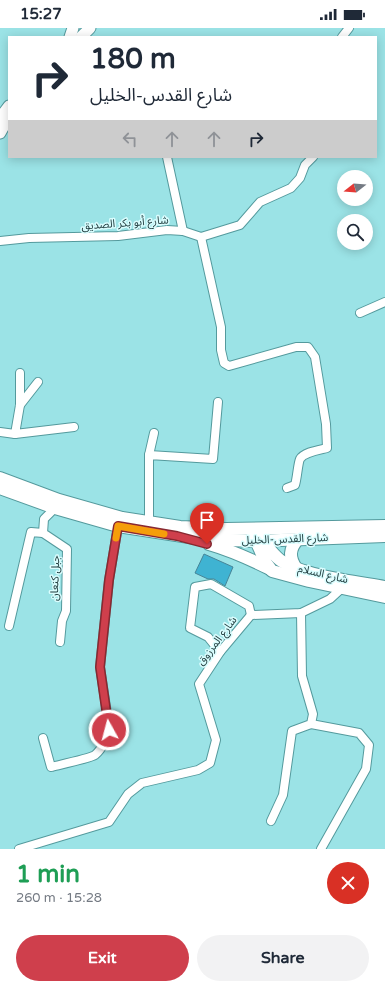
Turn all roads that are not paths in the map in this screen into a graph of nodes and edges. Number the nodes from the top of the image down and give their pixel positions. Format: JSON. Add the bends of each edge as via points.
{"nodes":[{"id":1,"x":90,"y":28,"type":"edge"},
{"id":2,"x":349,"y":28,"type":"edge"},
{"id":3,"x":82,"y":36,"type":"edge"},
{"id":4,"x":343,"y":36,"type":"edge"},
{"id":5,"x":8,"y":107,"type":"edge"},
{"id":6,"x":0,"y":118,"type":"edge"},
{"id":7,"x":8,"y":119,"type":"edge"},
{"id":8,"x":0,"y":131,"type":"edge"},
{"id":9,"x":167,"y":158,"type":"edge"},
{"id":10,"x":312,"y":158,"type":"edge"},
{"id":11,"x":183,"y":231,"type":"junction"},
{"id":12,"x":201,"y":237,"type":"junction"},
{"id":13,"x":0,"y":241,"type":"edge"},
{"id":14,"x":385,"y":302,"type":"edge"},
{"id":15,"x":360,"y":313,"type":"dead end"},
{"id":16,"x":20,"y":373,"type":"dead end"},
{"id":17,"x":38,"y":382,"type":"dead end"},
{"id":18,"x":218,"y":402,"type":"dead end"},
{"id":19,"x":20,"y":405,"type":"junction"},
{"id":20,"x":74,"y":427,"type":"dead end"},
{"id":21,"x":0,"y":432,"type":"edge"},
{"id":22,"x":154,"y":433,"type":"dead end"},
{"id":23,"x":15,"y":434,"type":"junction"},
{"id":24,"x":149,"y":455,"type":"junction"},
{"id":25,"x":0,"y":478,"type":"edge"},
{"id":26,"x":0,"y":488,"type":"edge"},
{"id":27,"x":287,"y":488,"type":"dead end"},
{"id":28,"x":55,"y":508,"type":"junction"},
{"id":29,"x":149,"y":522,"type":"junction"},
{"id":30,"x":118,"y":526,"type":"junction"},
{"id":31,"x":385,"y":526,"type":"edge"},
{"id":32,"x":251,"y":529,"type":"junction"},
{"id":33,"x":43,"y":533,"type":"junction"},
{"id":34,"x":177,"y":536,"type":"junction"},
{"id":35,"x":385,"y":536,"type":"edge"},
{"id":36,"x":298,"y":540,"type":"junction"},
{"id":37,"x":259,"y":541,"type":"junction"},
{"id":38,"x":296,"y":568,"type":"junction"},
{"id":39,"x":272,"y":571,"type":"junction"},
{"id":40,"x":343,"y":584,"type":"junction"},
{"id":41,"x":385,"y":587,"type":"edge"},
{"id":42,"x":385,"y":597,"type":"edge"},
{"id":43,"x":301,"y":613,"type":"junction"},
{"id":44,"x":251,"y":615,"type":"junction"},
{"id":45,"x":9,"y":626,"type":"dead end"},
{"id":46,"x":60,"y":642,"type":"dead end"},
{"id":47,"x":220,"y":652,"type":"junction"},
{"id":48,"x":311,"y":724,"type":"junction"},
{"id":49,"x":43,"y":738,"type":"dead end"},
{"id":50,"x":271,"y":821,"type":"dead end"},
{"id":51,"x":19,"y":849,"type":"edge"},
{"id":52,"x":321,"y":849,"type":"edge"}],
"edges":[{"from":1,"to":3,"type":"street"},
{"from":2,"to":4,"type":"street"},
{"from":5,"to":6,"type":"street"},
{"from":7,"to":8,"type":"street"},
{"from":9,"to":11,"type":"street"},
{"from":10,"to":12,"type":"street","via":[[291,188],[260,202],[240,225]]},
{"from":11,"to":12,"type":"street","name":"شارع أبو بكر الصديق"},
{"from":11,"to":13,"type":"street","name":"شارع أبو بكر الصديق"},
{"from":12,"to":27,"type":"street","via":[[220,327],[224,363],[229,366],[296,346],[308,347],[315,357],[326,424],[327,448],[304,455],[300,460],[295,486]]},
{"from":14,"to":15,"type":"street"},
{"from":16,"to":19,"type":"street"},
{"from":17,"to":19,"type":"street"},
{"from":18,"to":24,"type":"street","via":[[213,459]]},
{"from":19,"to":23,"type":"street"},
{"from":20,"to":23,"type":"street"},
{"from":21,"to":23,"type":"street"},
{"from":22,"to":24,"type":"street"},
{"from":24,"to":29,"type":"street"},
{"from":25,"to":29,"type":"main road","name":"شارع القدس-الخليل","via":[[66,502],[122,518]]},
{"from":26,"to":28,"type":"main road","name":"شارع القدس-الخليل"},
{"from":28,"to":30,"type":"main road","name":"شارع القدس-الخليل"},
{"from":28,"to":33,"type":"street","via":[[44,519]]},
{"from":29,"to":32,"type":"main road","name":"شارع القدس-الخليل","via":[[180,527]]},
{"from":30,"to":34,"type":"main road","name":"شارع القدس-الخليل"},
{"from":30,"to":49,"type":"street","via":[[109,580],[100,667],[109,727],[107,736],[94,756],[51,767]]},
{"from":31,"to":32,"type":"main road","name":"شارع القدس-الخليل"},
{"from":32,"to":37,"type":"main road","name":"شارع السلام"},
{"from":33,"to":45,"type":"street","via":[[31,532]]},
{"from":33,"to":46,"type":"street","name":"جبل كنعان","via":[[68,550],[66,611],[62,621]]},
{"from":34,"to":37,"type":"main road","name":"شارع القدس-الخليل"},
{"from":34,"to":39,"type":"main road","name":"شارع السلام","via":[[222,548]]},
{"from":35,"to":36,"type":"main road","name":"شارع القدس-الخليل"},
{"from":36,"to":37,"type":"main road","name":"شارع القدس-الخليل"},
{"from":36,"to":38,"type":"main road","via":[[291,548],[290,555]]},
{"from":37,"to":38,"type":"main road","name":"شارع السلام","via":[[278,559]]},
{"from":37,"to":39,"type":"main road","name":"شارع السلام","via":[[266,563]]},
{"from":38,"to":40,"type":"main road","name":"شارع السلام"},
{"from":39,"to":40,"type":"main road","name":"شارع السلام","via":[[309,581]]},
{"from":40,"to":41,"type":"main road","name":"شارع السلام"},
{"from":40,"to":42,"type":"main road","name":"شارع السلام"},
{"from":40,"to":43,"type":"street","name":"شارع المرزوق","via":[[330,599]]},
{"from":43,"to":44,"type":"street","name":"شارع المرزوق"},
{"from":43,"to":48,"type":"street","via":[[302,676],[313,714]]},
{"from":44,"to":47,"type":"street","name":"شارع المرزوق"},
{"from":44,"to":47,"type":"street","via":[[249,606],[211,584],[195,587],[190,628],[208,637]]},
{"from":47,"to":51,"type":"street","name":"شارع المرزوق","via":[[199,684],[216,740],[210,762],[198,770],[142,782],[128,794],[109,822]]},
{"from":48,"to":50,"type":"street","via":[[292,731],[283,796]]},
{"from":48,"to":52,"type":"street","via":[[359,733],[369,745],[366,769]]}]}
